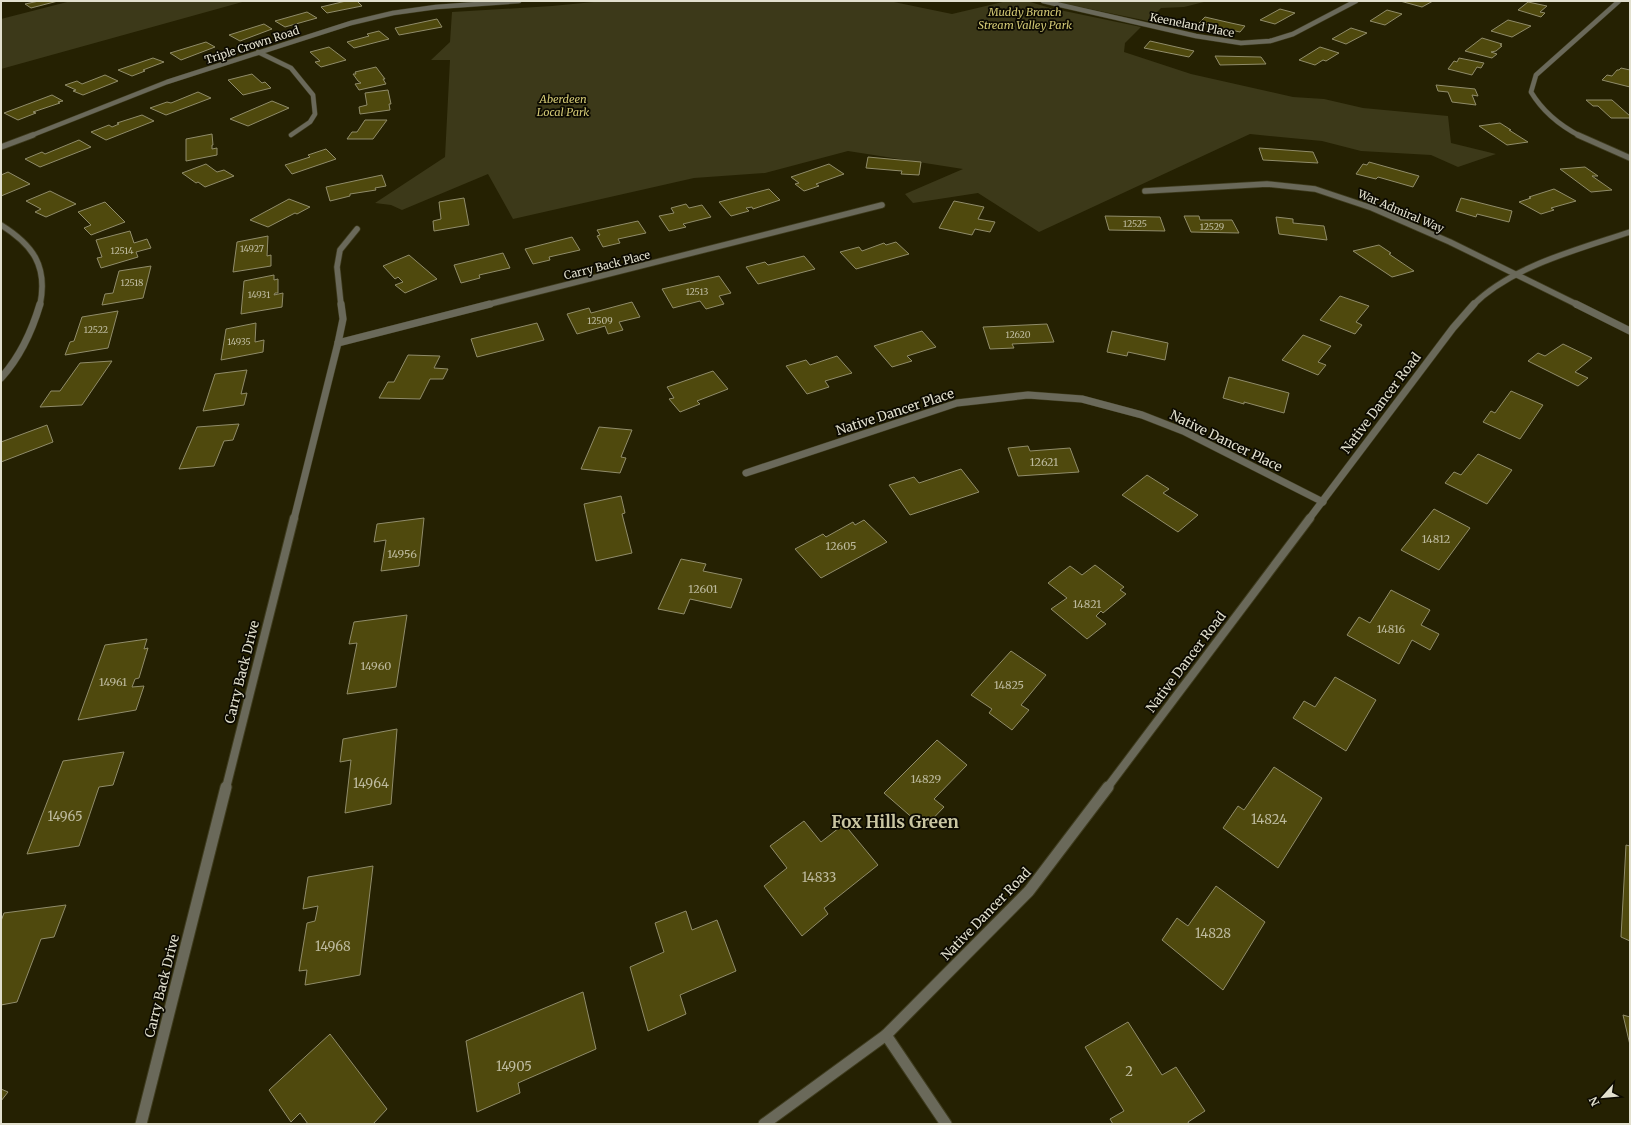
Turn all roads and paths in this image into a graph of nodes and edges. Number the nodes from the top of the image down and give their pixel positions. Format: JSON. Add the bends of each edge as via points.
{"nodes":[{"id":1,"x":519,"y":1,"type":"edge"},
{"id":2,"x":1043,"y":1,"type":"edge"},
{"id":3,"x":1356,"y":1,"type":"edge"},
{"id":4,"x":1620,"y":1,"type":"edge"},
{"id":5,"x":258,"y":52,"type":"junction"},
{"id":6,"x":291,"y":135,"type":"dead end"},
{"id":7,"x":1,"y":147,"type":"edge"},
{"id":8,"x":1630,"y":158,"type":"edge"},
{"id":9,"x":1145,"y":190,"type":"dead end"},
{"id":10,"x":882,"y":205,"type":"dead end"},
{"id":11,"x":1,"y":225,"type":"edge"},
{"id":12,"x":357,"y":229,"type":"dead end"},
{"id":13,"x":1630,"y":232,"type":"edge"},
{"id":14,"x":1517,"y":275,"type":"junction"},
{"id":15,"x":1630,"y":331,"type":"edge"},
{"id":16,"x":338,"y":343,"type":"junction"},
{"id":17,"x":1,"y":378,"type":"edge"},
{"id":18,"x":746,"y":473,"type":"dead end"},
{"id":19,"x":1323,"y":502,"type":"junction"},
{"id":20,"x":886,"y":1035,"type":"junction"},
{"id":21,"x":141,"y":1124,"type":"edge"},
{"id":22,"x":764,"y":1124,"type":"edge"},
{"id":23,"x":946,"y":1124,"type":"edge"}],
"edges":[{"from":1,"to":5,"type":"street","name":"Triple Crown Road","via":[[393,14],[350,23]]},
{"from":2,"to":3,"type":"street","name":"Keeneland Place","via":[[1215,40],[1248,44],[1295,34]]},
{"from":4,"to":8,"type":"street","via":[[1536,75],[1531,92],[1535,102],[1567,129]]},
{"from":5,"to":6,"type":"street","via":[[291,68],[313,95],[315,114],[310,122]]},
{"from":5,"to":7,"type":"street","name":"Triple Crown Road","via":[[167,82]]},
{"from":9,"to":14,"type":"street","name":"War Admiral Way","via":[[1267,184],[1315,189],[1372,208]]},
{"from":10,"to":16,"type":"street","name":"Carry Back Place"},
{"from":11,"to":17,"type":"street","via":[[10,229],[29,246],[43,275],[43,291],[33,326],[13,365]]},
{"from":12,"to":16,"type":"street","name":"Carry Back Drive","via":[[340,250],[337,267],[343,319]]},
{"from":13,"to":14,"type":"street","name":"Native Dancer Road","via":[[1537,264]]},
{"from":14,"to":15,"type":"street","name":"War Admiral Way"},
{"from":14,"to":19,"type":"street","name":"Native Dancer Road","via":[[1480,299],[1453,328]]},
{"from":16,"to":21,"type":"street","name":"Carry Back Drive"},
{"from":18,"to":19,"type":"street","name":"Native Dancer Place","via":[[957,403],[1028,395],[1082,400],[1142,415],[1182,431]]},
{"from":19,"to":20,"type":"street","name":"Native Dancer Road","via":[[1029,891]]},
{"from":20,"to":22,"type":"street","name":"Native Dancer Road"},
{"from":20,"to":23,"type":"street"}]}
